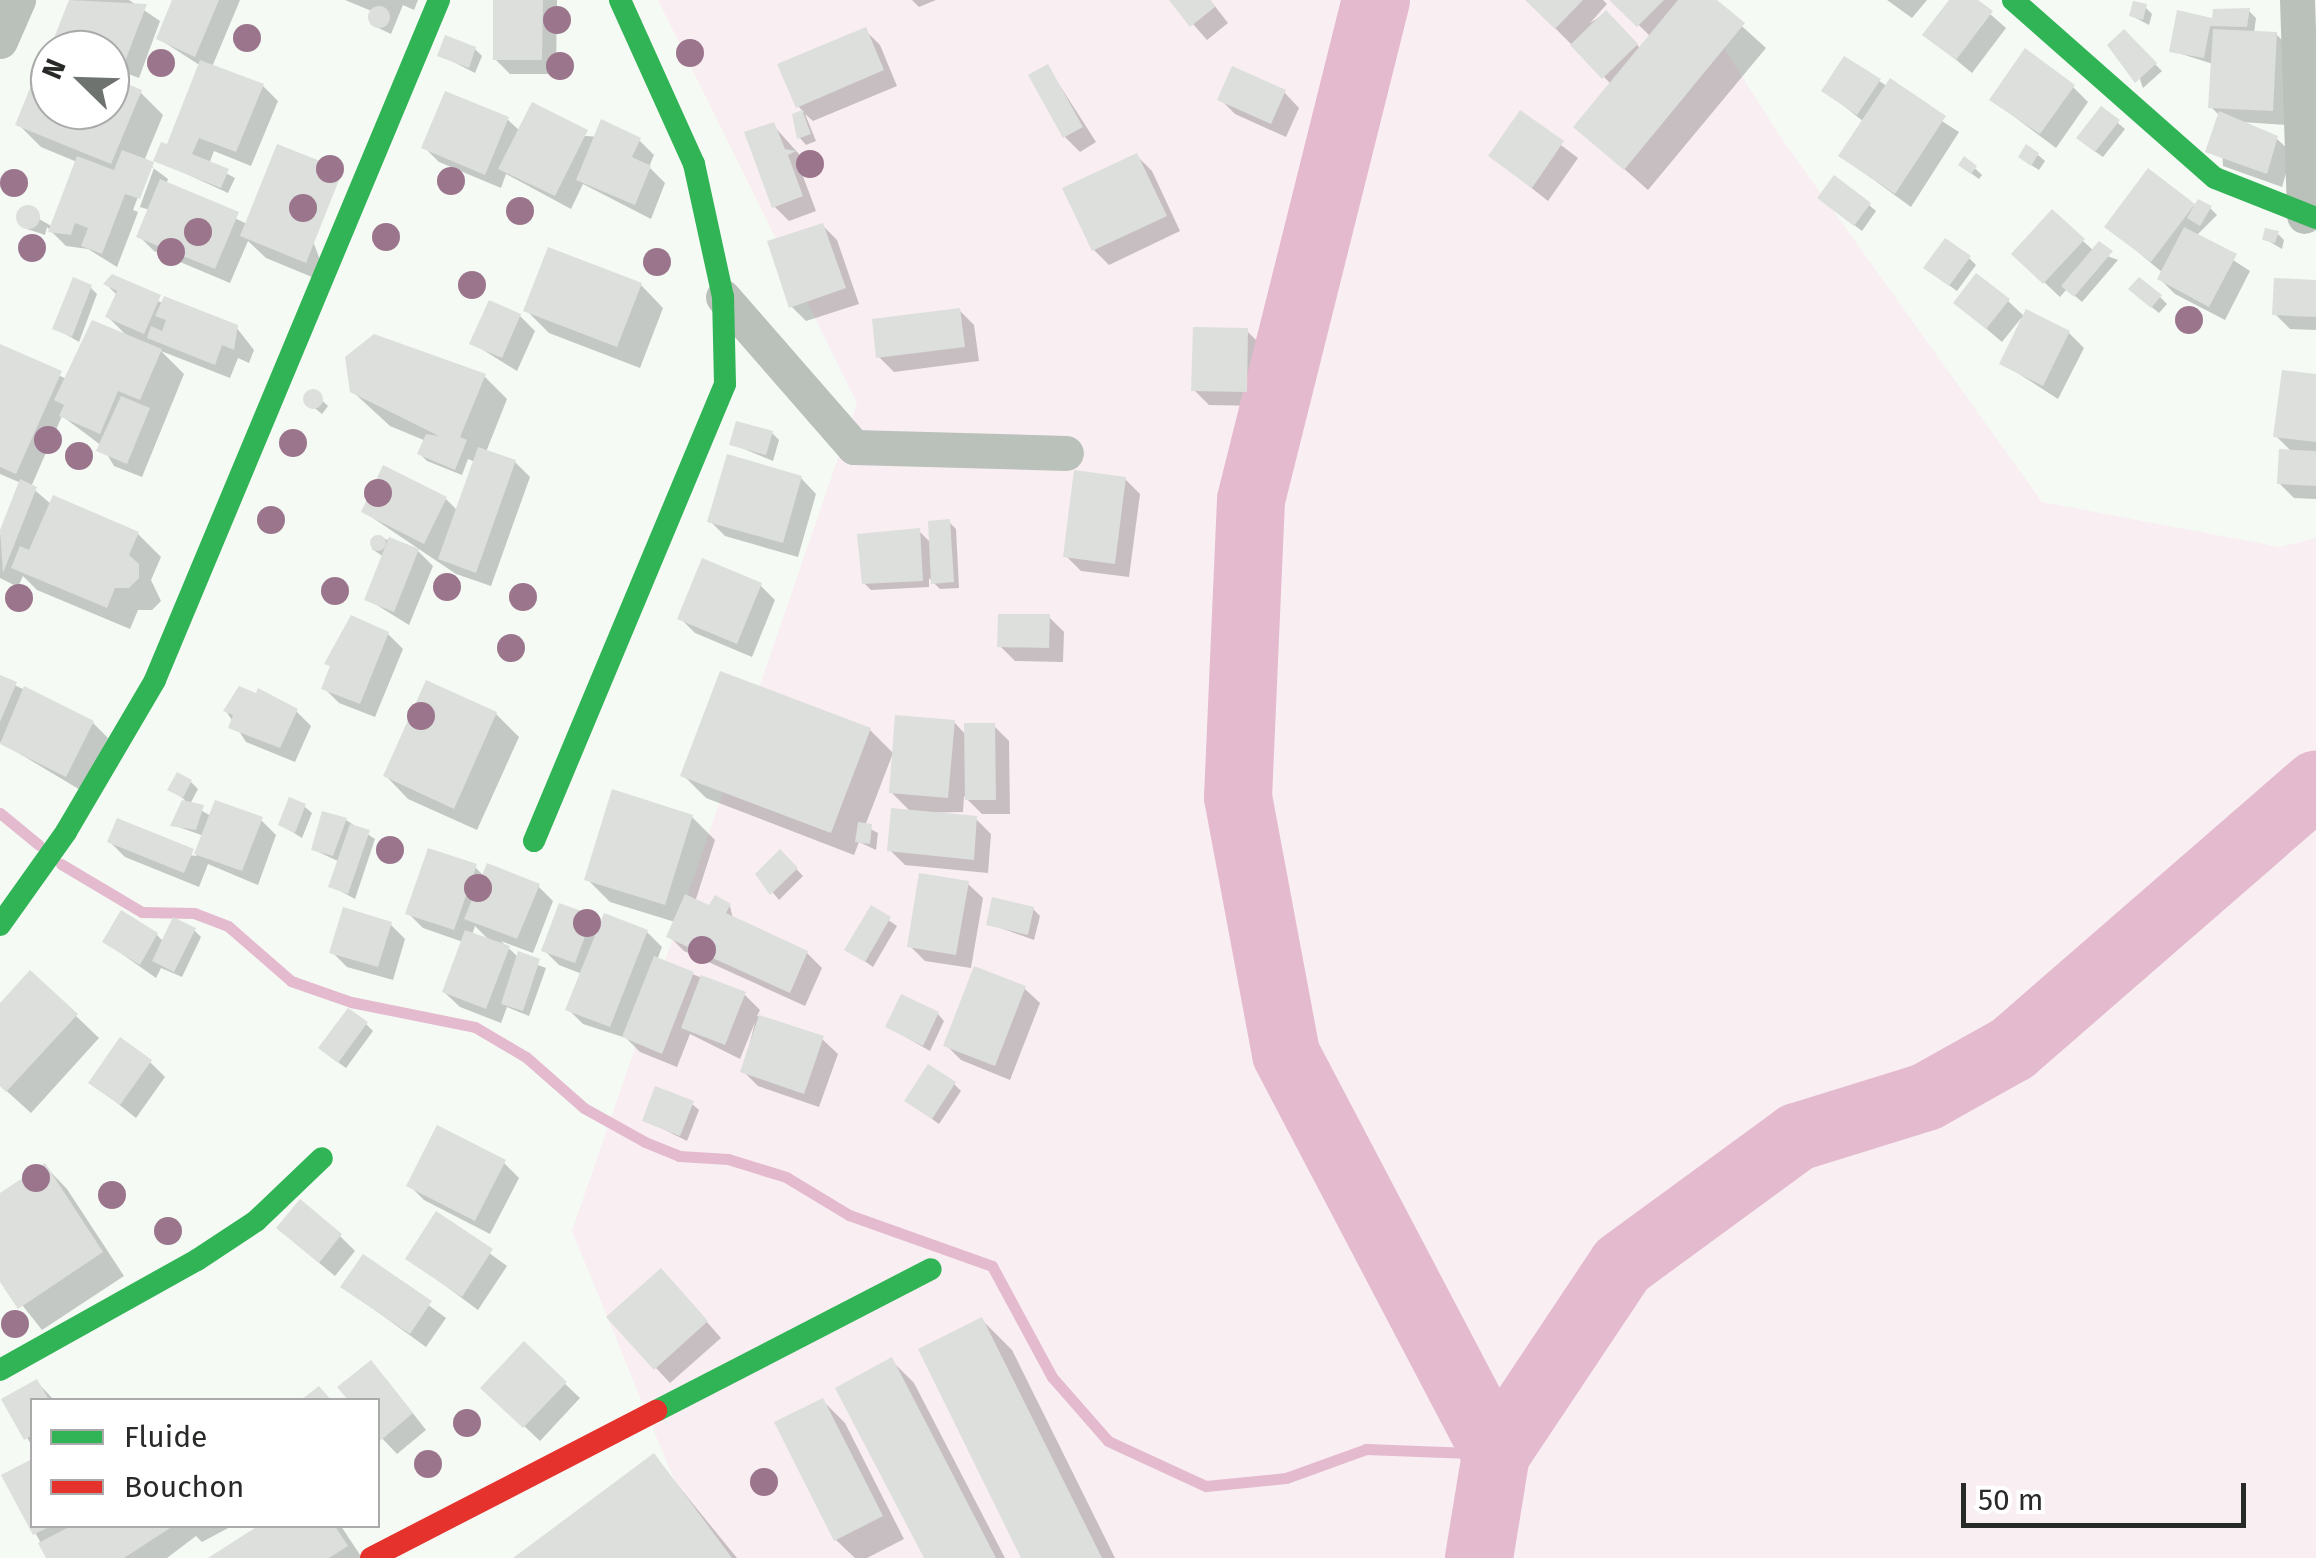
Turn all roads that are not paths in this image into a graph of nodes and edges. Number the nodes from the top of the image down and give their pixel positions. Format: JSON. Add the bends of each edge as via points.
{"nodes":[{"id":1,"x":18,"y":0,"type":"edge"},
{"id":2,"x":439,"y":0,"type":"edge"},
{"id":3,"x":620,"y":0,"type":"edge"},
{"id":4,"x":2012,"y":0,"type":"edge"},
{"id":5,"x":2297,"y":0,"type":"edge"},
{"id":6,"x":0,"y":41,"type":"edge"},
{"id":7,"x":2310,"y":216,"type":"edge"},
{"id":8,"x":723,"y":298,"type":"junction"},
{"id":9,"x":1066,"y":454,"type":"dead end"},
{"id":10,"x":534,"y":840,"type":"dead end"},
{"id":11,"x":0,"y":925,"type":"edge"},
{"id":12,"x":322,"y":1158,"type":"dead end"},
{"id":13,"x":931,"y":1269,"type":"dead end"},
{"id":14,"x":0,"y":1370,"type":"edge"},
{"id":15,"x":371,"y":1558,"type":"edge"}],
"edges":[{"from":1,"to":6,"type":"street"},
{"from":2,"to":11,"type":"street","via":[[156,680],[66,832]]},
{"from":3,"to":8,"type":"street","via":[[694,164]]},
{"from":4,"to":7,"type":"street","via":[[2215,178]]},
{"from":5,"to":7,"type":"street"},
{"from":8,"to":9,"type":"street","via":[[854,448]]},
{"from":8,"to":10,"type":"street","via":[[725,384]]},
{"from":12,"to":14,"type":"street","via":[[256,1221]]},
{"from":13,"to":15,"type":"street"}]}
